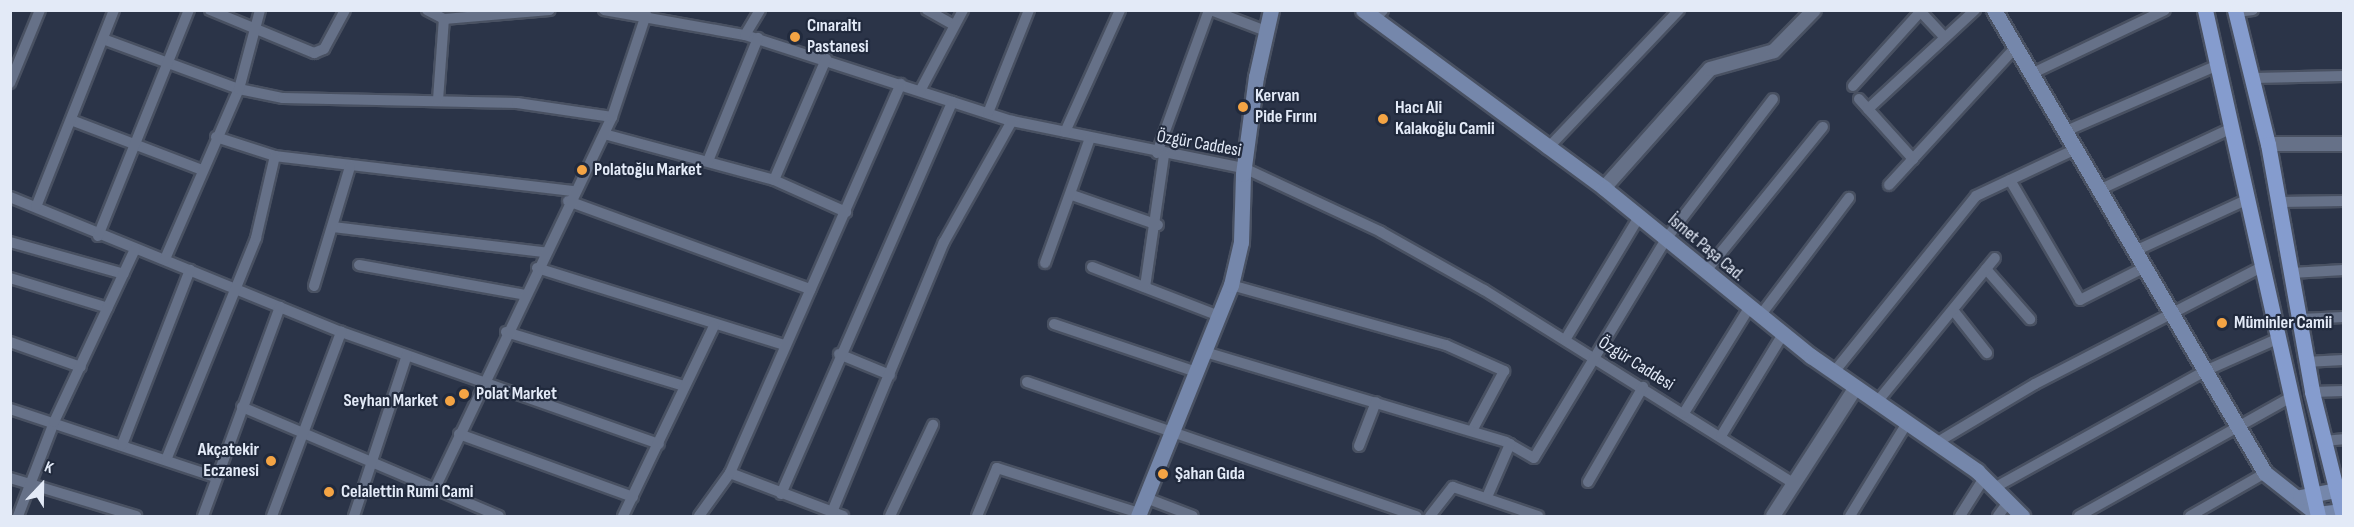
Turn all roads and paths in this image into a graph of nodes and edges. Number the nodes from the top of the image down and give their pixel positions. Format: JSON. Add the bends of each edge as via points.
{"nodes":[{"id":1,"x":40,"y":10,"type":"edge"},
{"id":2,"x":114,"y":10,"type":"edge"},
{"id":3,"x":189,"y":10,"type":"edge"},
{"id":4,"x":210,"y":10,"type":"edge"},
{"id":5,"x":260,"y":10,"type":"edge"},
{"id":6,"x":345,"y":10,"type":"edge"},
{"id":7,"x":427,"y":10,"type":"edge"},
{"id":8,"x":550,"y":10,"type":"edge"},
{"id":9,"x":604,"y":10,"type":"edge"},
{"id":10,"x":760,"y":10,"type":"edge"},
{"id":11,"x":927,"y":10,"type":"edge"},
{"id":12,"x":963,"y":10,"type":"edge"},
{"id":13,"x":1029,"y":10,"type":"edge"},
{"id":14,"x":1120,"y":10,"type":"edge"},
{"id":15,"x":1210,"y":10,"type":"edge"},
{"id":16,"x":1271,"y":10,"type":"edge"},
{"id":17,"x":1679,"y":10,"type":"edge"},
{"id":18,"x":1814,"y":10,"type":"edge"},
{"id":19,"x":1975,"y":10,"type":"edge"},
{"id":20,"x":2165,"y":10,"type":"edge"},
{"id":21,"x":2205,"y":10,"type":"edge"},
{"id":22,"x":2253,"y":10,"type":"edge"},
{"id":23,"x":1922,"y":11,"type":"edge"},
{"id":24,"x":1995,"y":11,"type":"edge"},
{"id":25,"x":2235,"y":11,"type":"edge"},
{"id":26,"x":488,"y":14,"type":"edge"},
{"id":27,"x":668,"y":14,"type":"edge"},
{"id":28,"x":1374,"y":14,"type":"edge"},
{"id":29,"x":646,"y":15,"type":"junction"},
{"id":30,"x":444,"y":19,"type":"junction"},
{"id":31,"x":954,"y":25,"type":"junction"},
{"id":32,"x":253,"y":30,"type":"junction"},
{"id":33,"x":1266,"y":31,"type":"junction"},
{"id":34,"x":745,"y":35,"type":"junction"},
{"id":35,"x":758,"y":38,"type":"junction"},
{"id":36,"x":1945,"y":38,"type":"junction"},
{"id":37,"x":103,"y":39,"type":"junction"},
{"id":38,"x":2017,"y":46,"type":"junction"},
{"id":39,"x":826,"y":59,"type":"junction"},
{"id":40,"x":168,"y":63,"type":"junction"},
{"id":41,"x":2218,"y":64,"type":"junction"},
{"id":42,"x":2033,"y":73,"type":"junction"},
{"id":43,"x":2343,"y":76,"type":"edge"},
{"id":44,"x":2254,"y":78,"type":"junction"},
{"id":45,"x":10,"y":83,"type":"edge"},
{"id":46,"x":901,"y":84,"type":"junction"},
{"id":47,"x":1853,"y":86,"type":"dead end"},
{"id":48,"x":239,"y":89,"type":"junction"},
{"id":49,"x":920,"y":91,"type":"junction"},
{"id":50,"x":1773,"y":99,"type":"dead end"},
{"id":51,"x":1859,"y":99,"type":"dead end"},
{"id":52,"x":438,"y":100,"type":"junction"},
{"id":53,"x":952,"y":102,"type":"junction"},
{"id":54,"x":1868,"y":109,"type":"junction"},
{"id":55,"x":988,"y":113,"type":"junction"},
{"id":56,"x":612,"y":117,"type":"junction"},
{"id":57,"x":71,"y":120,"type":"junction"},
{"id":58,"x":1012,"y":121,"type":"junction"},
{"id":59,"x":1823,"y":127,"type":"dead end"},
{"id":60,"x":2232,"y":128,"type":"junction"},
{"id":61,"x":2066,"y":131,"type":"junction"},
{"id":62,"x":1065,"y":132,"type":"junction"},
{"id":63,"x":604,"y":134,"type":"junction"},
{"id":64,"x":216,"y":137,"type":"junction"},
{"id":65,"x":1090,"y":138,"type":"junction"},
{"id":66,"x":136,"y":142,"type":"junction"},
{"id":67,"x":2268,"y":144,"type":"junction"},
{"id":68,"x":2343,"y":144,"type":"edge"},
{"id":69,"x":1547,"y":148,"type":"junction"},
{"id":70,"x":2076,"y":149,"type":"junction"},
{"id":71,"x":1161,"y":154,"type":"junction"},
{"id":72,"x":275,"y":156,"type":"junction"},
{"id":73,"x":1913,"y":159,"type":"junction"},
{"id":74,"x":708,"y":161,"type":"junction"},
{"id":75,"x":350,"y":167,"type":"junction"},
{"id":76,"x":1244,"y":168,"type":"junction"},
{"id":77,"x":202,"y":170,"type":"junction"},
{"id":78,"x":774,"y":180,"type":"junction"},
{"id":79,"x":2010,"y":180,"type":"junction"},
{"id":80,"x":1890,"y":185,"type":"dead end"},
{"id":81,"x":1604,"y":188,"type":"junction"},
{"id":82,"x":2099,"y":190,"type":"junction"},
{"id":83,"x":1072,"y":195,"type":"junction"},
{"id":84,"x":10,"y":196,"type":"edge"},
{"id":85,"x":571,"y":196,"type":"junction"},
{"id":86,"x":1848,"y":198,"type":"dead end"},
{"id":87,"x":2248,"y":199,"type":"junction"},
{"id":88,"x":2343,"y":201,"type":"edge"},
{"id":89,"x":2279,"y":202,"type":"junction"},
{"id":90,"x":36,"y":207,"type":"junction"},
{"id":91,"x":846,"y":212,"type":"junction"},
{"id":92,"x":1639,"y":217,"type":"junction"},
{"id":93,"x":1158,"y":225,"type":"junction"},
{"id":94,"x":333,"y":227,"type":"junction"},
{"id":95,"x":98,"y":236,"type":"junction"},
{"id":96,"x":1666,"y":239,"type":"junction"},
{"id":97,"x":10,"y":242,"type":"edge"},
{"id":98,"x":135,"y":249,"type":"junction"},
{"id":99,"x":2135,"y":251,"type":"junction"},
{"id":100,"x":544,"y":252,"type":"junction"},
{"id":101,"x":1995,"y":258,"type":"dead end"},
{"id":102,"x":165,"y":259,"type":"junction"},
{"id":103,"x":1045,"y":263,"type":"dead end"},
{"id":104,"x":359,"y":265,"type":"dead end"},
{"id":105,"x":537,"y":267,"type":"junction"},
{"id":106,"x":1092,"y":267,"type":"dead end"},
{"id":107,"x":2145,"y":267,"type":"junction"},
{"id":108,"x":2262,"y":267,"type":"junction"},
{"id":109,"x":1986,"y":269,"type":"junction"},
{"id":110,"x":190,"y":270,"type":"junction"},
{"id":111,"x":2343,"y":270,"type":"edge"},
{"id":112,"x":1705,"y":272,"type":"junction"},
{"id":113,"x":2291,"y":273,"type":"junction"},
{"id":114,"x":124,"y":274,"type":"junction"},
{"id":115,"x":10,"y":278,"type":"edge"},
{"id":116,"x":1231,"y":285,"type":"junction"},
{"id":117,"x":314,"y":286,"type":"dead end"},
{"id":118,"x":1145,"y":287,"type":"junction"},
{"id":119,"x":232,"y":288,"type":"junction"},
{"id":120,"x":810,"y":289,"type":"junction"},
{"id":121,"x":525,"y":295,"type":"junction"},
{"id":122,"x":280,"y":307,"type":"junction"},
{"id":123,"x":108,"y":308,"type":"junction"},
{"id":124,"x":1953,"y":310,"type":"junction"},
{"id":125,"x":1754,"y":312,"type":"junction"},
{"id":126,"x":1219,"y":316,"type":"junction"},
{"id":127,"x":2173,"y":316,"type":"junction"},
{"id":128,"x":2343,"y":317,"type":"edge"},
{"id":129,"x":2030,"y":319,"type":"dead end"},
{"id":130,"x":2300,"y":319,"type":"junction"},
{"id":131,"x":1054,"y":324,"type":"dead end"},
{"id":132,"x":714,"y":326,"type":"junction"},
{"id":133,"x":341,"y":332,"type":"junction"},
{"id":134,"x":506,"y":332,"type":"junction"},
{"id":135,"x":1783,"y":334,"type":"junction"},
{"id":136,"x":2277,"y":339,"type":"junction"},
{"id":137,"x":1565,"y":340,"type":"junction"},
{"id":138,"x":10,"y":342,"type":"edge"},
{"id":139,"x":784,"y":345,"type":"junction"},
{"id":140,"x":1204,"y":352,"type":"junction"},
{"id":141,"x":839,"y":354,"type":"junction"},
{"id":142,"x":1987,"y":354,"type":"dead end"},
{"id":143,"x":408,"y":355,"type":"junction"},
{"id":144,"x":1594,"y":358,"type":"junction"},
{"id":145,"x":2343,"y":360,"type":"edge"},
{"id":146,"x":2305,"y":362,"type":"junction"},
{"id":147,"x":81,"y":367,"type":"junction"},
{"id":148,"x":2205,"y":371,"type":"junction"},
{"id":149,"x":1197,"y":372,"type":"junction"},
{"id":150,"x":1833,"y":372,"type":"junction"},
{"id":151,"x":890,"y":375,"type":"junction"},
{"id":152,"x":484,"y":382,"type":"junction"},
{"id":153,"x":1026,"y":382,"type":"dead end"},
{"id":154,"x":684,"y":386,"type":"junction"},
{"id":155,"x":1643,"y":387,"type":"junction"},
{"id":156,"x":1856,"y":387,"type":"junction"},
{"id":157,"x":2343,"y":391,"type":"edge"},
{"id":158,"x":2312,"y":392,"type":"junction"},
{"id":159,"x":2289,"y":398,"type":"junction"},
{"id":160,"x":1376,"y":402,"type":"junction"},
{"id":161,"x":1877,"y":402,"type":"junction"},
{"id":162,"x":242,"y":407,"type":"junction"},
{"id":163,"x":10,"y":409,"type":"edge"},
{"id":164,"x":1684,"y":413,"type":"junction"},
{"id":165,"x":54,"y":422,"type":"junction"},
{"id":166,"x":1907,"y":423,"type":"junction"},
{"id":167,"x":2237,"y":424,"type":"junction"},
{"id":168,"x":933,"y":425,"type":"dead end"},
{"id":169,"x":301,"y":430,"type":"junction"},
{"id":170,"x":1472,"y":431,"type":"junction"},
{"id":171,"x":1172,"y":432,"type":"junction"},
{"id":172,"x":459,"y":434,"type":"junction"},
{"id":173,"x":1721,"y":436,"type":"junction"},
{"id":174,"x":2343,"y":439,"type":"edge"},
{"id":175,"x":2324,"y":441,"type":"junction"},
{"id":176,"x":1936,"y":443,"type":"junction"},
{"id":177,"x":659,"y":444,"type":"junction"},
{"id":178,"x":1510,"y":444,"type":"junction"},
{"id":179,"x":122,"y":445,"type":"junction"},
{"id":180,"x":1359,"y":446,"type":"dead end"},
{"id":181,"x":166,"y":460,"type":"junction"},
{"id":182,"x":376,"y":460,"type":"junction"},
{"id":183,"x":730,"y":472,"type":"junction"},
{"id":184,"x":2265,"y":473,"type":"junction"},
{"id":185,"x":216,"y":477,"type":"junction"},
{"id":186,"x":10,"y":478,"type":"edge"},
{"id":187,"x":1588,"y":482,"type":"dead end"},
{"id":188,"x":1989,"y":483,"type":"junction"},
{"id":189,"x":31,"y":484,"type":"junction"},
{"id":190,"x":1794,"y":484,"type":"junction"},
{"id":191,"x":435,"y":489,"type":"junction"},
{"id":192,"x":2340,"y":490,"type":"edge"},
{"id":193,"x":2312,"y":492,"type":"junction"},
{"id":194,"x":781,"y":495,"type":"junction"},
{"id":195,"x":633,"y":497,"type":"junction"},
{"id":196,"x":1487,"y":497,"type":"junction"},
{"id":197,"x":1146,"y":498,"type":"junction"},
{"id":198,"x":2295,"y":499,"type":"junction"},
{"id":199,"x":2008,"y":502,"type":"junction"},
{"id":200,"x":470,"y":512,"type":"edge"},
{"id":201,"x":838,"y":514,"type":"edge"},
{"id":202,"x":2343,"y":514,"type":"edge"},
{"id":203,"x":1139,"y":515,"type":"edge"},
{"id":204,"x":2317,"y":515,"type":"edge"},
{"id":205,"x":18,"y":516,"type":"edge"},
{"id":206,"x":136,"y":516,"type":"edge"},
{"id":207,"x":203,"y":516,"type":"edge"},
{"id":208,"x":272,"y":516,"type":"edge"},
{"id":209,"x":354,"y":516,"type":"edge"},
{"id":210,"x":500,"y":516,"type":"edge"},
{"id":211,"x":623,"y":516,"type":"edge"},
{"id":212,"x":699,"y":516,"type":"edge"},
{"id":213,"x":890,"y":516,"type":"edge"},
{"id":214,"x":977,"y":516,"type":"edge"},
{"id":215,"x":1193,"y":516,"type":"edge"},
{"id":216,"x":1417,"y":516,"type":"edge"},
{"id":217,"x":1430,"y":516,"type":"edge"},
{"id":218,"x":1538,"y":516,"type":"edge"},
{"id":219,"x":1773,"y":516,"type":"edge"},
{"id":220,"x":1850,"y":516,"type":"edge"},
{"id":221,"x":1960,"y":516,"type":"edge"},
{"id":222,"x":1998,"y":516,"type":"edge"},
{"id":223,"x":2022,"y":516,"type":"edge"},
{"id":224,"x":2079,"y":516,"type":"edge"},
{"id":225,"x":2190,"y":516,"type":"edge"}],
"edges":[{"from":1,"to":45,"type":"street"},
{"from":2,"to":37,"type":"street"},
{"from":3,"to":40,"type":"street"},
{"from":4,"to":32,"type":"street"},
{"from":5,"to":32,"type":"street"},
{"from":6,"to":32,"type":"street","via":[[320,52]]},
{"from":7,"to":30,"type":"street"},
{"from":8,"to":26,"type":"street"},
{"from":9,"to":29,"type":"street","name":"Özgür Caddesi"},
{"from":10,"to":34,"type":"street"},
{"from":11,"to":31,"type":"street"},
{"from":12,"to":31,"type":"street"},
{"from":13,"to":55,"type":"street"},
{"from":14,"to":62,"type":"street"},
{"from":15,"to":33,"type":"street"},
{"from":15,"to":71,"type":"street"},
{"from":16,"to":33,"type":"main road"},
{"from":17,"to":69,"type":"street"},
{"from":18,"to":81,"type":"street","via":[[1774,51],[1710,69]]},
{"from":19,"to":36,"type":"street"},
{"from":20,"to":42,"type":"street"},
{"from":21,"to":41,"type":"main road"},
{"from":22,"to":25,"type":"street"},
{"from":23,"to":36,"type":"street"},
{"from":23,"to":47,"type":"street"},
{"from":24,"to":38,"type":"main road"},
{"from":25,"to":44,"type":"main road"},
{"from":26,"to":30,"type":"street"},
{"from":27,"to":29,"type":"street","name":"Özgür Caddesi"},
{"from":27,"to":34,"type":"street","name":"Özgür Caddesi"},
{"from":28,"to":69,"type":"main road","name":"İsmet Paşa Cad."},
{"from":29,"to":56,"type":"street"},
{"from":30,"to":52,"type":"street"},
{"from":31,"to":49,"type":"street"},
{"from":32,"to":48,"type":"street"},
{"from":33,"to":76,"type":"main road"},
{"from":34,"to":35,"type":"street","name":"Özgür Caddesi"},
{"from":35,"to":39,"type":"street","name":"Özgür Caddesi"},
{"from":35,"to":74,"type":"street"},
{"from":36,"to":54,"type":"street"},
{"from":37,"to":40,"type":"street"},
{"from":37,"to":57,"type":"street"},
{"from":38,"to":42,"type":"main road"},
{"from":38,"to":73,"type":"street"},
{"from":39,"to":46,"type":"street","name":"Özgür Caddesi"},
{"from":39,"to":78,"type":"street"},
{"from":40,"to":48,"type":"street"},
{"from":40,"to":66,"type":"street"},
{"from":41,"to":60,"type":"main road"},
{"from":41,"to":61,"type":"street"},
{"from":42,"to":61,"type":"main road"},
{"from":43,"to":44,"type":"street"},
{"from":44,"to":67,"type":"main road"},
{"from":46,"to":49,"type":"street","name":"Özgür Caddesi"},
{"from":46,"to":91,"type":"street"},
{"from":48,"to":52,"type":"street","via":[[303,100]]},
{"from":48,"to":64,"type":"street"},
{"from":49,"to":53,"type":"street","name":"Özgür Caddesi"},
{"from":50,"to":96,"type":"street"},
{"from":51,"to":54,"type":"street"},
{"from":52,"to":56,"type":"street","via":[[517,103]]},
{"from":53,"to":55,"type":"street","name":"Özgür Caddesi"},
{"from":53,"to":141,"type":"street"},
{"from":54,"to":73,"type":"street"},
{"from":55,"to":58,"type":"street","name":"Özgür Caddesi"},
{"from":56,"to":63,"type":"street"},
{"from":57,"to":66,"type":"street"},
{"from":57,"to":90,"type":"street"},
{"from":58,"to":62,"type":"street","name":"Özgür Caddesi"},
{"from":58,"to":151,"type":"street","via":[[944,242]]},
{"from":59,"to":112,"type":"street"},
{"from":60,"to":82,"type":"street"},
{"from":60,"to":87,"type":"main road"},
{"from":61,"to":70,"type":"main road"},
{"from":62,"to":65,"type":"street","name":"Özgür Caddesi"},
{"from":63,"to":74,"type":"street"},
{"from":63,"to":85,"type":"street"},
{"from":64,"to":72,"type":"street"},
{"from":64,"to":77,"type":"street"},
{"from":65,"to":71,"type":"street","name":"Özgür Caddesi"},
{"from":65,"to":83,"type":"street"},
{"from":66,"to":77,"type":"street"},
{"from":66,"to":95,"type":"street"},
{"from":67,"to":68,"type":"street"},
{"from":67,"to":89,"type":"main road"},
{"from":69,"to":81,"type":"main road","name":"İsmet Paşa Cad."},
{"from":70,"to":79,"type":"street"},
{"from":70,"to":82,"type":"main road"},
{"from":71,"to":76,"type":"street","name":"Özgür Caddesi"},
{"from":71,"to":93,"type":"street"},
{"from":72,"to":75,"type":"street"},
{"from":72,"to":119,"type":"street","via":[[256,238]]},
{"from":73,"to":80,"type":"street"},
{"from":74,"to":78,"type":"street"},
{"from":75,"to":85,"type":"street"},
{"from":75,"to":94,"type":"street"},
{"from":76,"to":116,"type":"main road","via":[[1241,242]]},
{"from":76,"to":137,"type":"street","name":"Özgür Caddesi","via":[[1381,232]]},
{"from":77,"to":102,"type":"street"},
{"from":78,"to":91,"type":"street"},
{"from":79,"to":107,"type":"street","via":[[2080,300]]},
{"from":79,"to":150,"type":"street","via":[[1976,196]]},
{"from":81,"to":92,"type":"main road","name":"İsmet Paşa Cad."},
{"from":82,"to":99,"type":"main road"},
{"from":83,"to":93,"type":"street"},
{"from":83,"to":103,"type":"street"},
{"from":84,"to":90,"type":"street"},
{"from":85,"to":100,"type":"street"},
{"from":85,"to":120,"type":"street"},
{"from":86,"to":125,"type":"street"},
{"from":87,"to":99,"type":"street"},
{"from":87,"to":108,"type":"main road"},
{"from":88,"to":89,"type":"street"},
{"from":89,"to":113,"type":"main road"},
{"from":90,"to":95,"type":"street"},
{"from":91,"to":120,"type":"street"},
{"from":92,"to":96,"type":"main road","name":"İsmet Paşa Cad."},
{"from":92,"to":137,"type":"street"},
{"from":93,"to":118,"type":"street"},
{"from":94,"to":100,"type":"street"},
{"from":94,"to":117,"type":"street"},
{"from":95,"to":98,"type":"street"},
{"from":96,"to":112,"type":"main road","name":"İsmet Paşa Cad."},
{"from":96,"to":144,"type":"street"},
{"from":97,"to":114,"type":"street"},
{"from":98,"to":102,"type":"street"},
{"from":98,"to":114,"type":"street"},
{"from":99,"to":107,"type":"main road"},
{"from":100,"to":105,"type":"street"},
{"from":101,"to":109,"type":"street"},
{"from":102,"to":110,"type":"street"},
{"from":104,"to":121,"type":"street"},
{"from":105,"to":121,"type":"street"},
{"from":105,"to":132,"type":"street"},
{"from":106,"to":118,"type":"street"},
{"from":107,"to":127,"type":"main road"},
{"from":108,"to":127,"type":"street"},
{"from":108,"to":136,"type":"main road"},
{"from":109,"to":124,"type":"street"},
{"from":109,"to":129,"type":"street"},
{"from":110,"to":119,"type":"street"},
{"from":110,"to":179,"type":"street"},
{"from":111,"to":113,"type":"street"},
{"from":112,"to":125,"type":"main road","name":"İsmet Paşa Cad."},
{"from":113,"to":130,"type":"main road"},
{"from":114,"to":123,"type":"street"},
{"from":115,"to":123,"type":"street"},
{"from":116,"to":126,"type":"main road"},
{"from":116,"to":170,"type":"street","via":[[1446,345],[1504,371]]},
{"from":118,"to":126,"type":"street"},
{"from":119,"to":122,"type":"street"},
{"from":119,"to":181,"type":"street"},
{"from":120,"to":139,"type":"street"},
{"from":121,"to":134,"type":"street"},
{"from":122,"to":133,"type":"street"},
{"from":122,"to":162,"type":"street"},
{"from":123,"to":147,"type":"street"},
{"from":124,"to":142,"type":"street"},
{"from":124,"to":161,"type":"street"},
{"from":125,"to":135,"type":"main road","name":"İsmet Paşa Cad."},
{"from":125,"to":164,"type":"street"},
{"from":126,"to":140,"type":"main road"},
{"from":127,"to":148,"type":"main road"},
{"from":127,"to":176,"type":"street","via":[[2035,384]]},
{"from":128,"to":130,"type":"street"},
{"from":130,"to":146,"type":"main road"},
{"from":131,"to":149,"type":"street"},
{"from":132,"to":139,"type":"street","via":[[739,327]]},
{"from":132,"to":154,"type":"street"},
{"from":133,"to":143,"type":"street"},
{"from":133,"to":169,"type":"street"},
{"from":134,"to":152,"type":"street"},
{"from":134,"to":154,"type":"street"},
{"from":135,"to":150,"type":"main road","name":"İsmet Paşa Cad."},
{"from":135,"to":173,"type":"street"},
{"from":136,"to":148,"type":"street"},
{"from":136,"to":159,"type":"main road"},
{"from":137,"to":144,"type":"street","name":"Özgür Caddesi"},
{"from":138,"to":147,"type":"street"},
{"from":139,"to":183,"type":"street"},
{"from":140,"to":149,"type":"main road"},
{"from":140,"to":160,"type":"street"},
{"from":141,"to":151,"type":"street"},
{"from":141,"to":194,"type":"street"},
{"from":143,"to":152,"type":"street"},
{"from":143,"to":182,"type":"street"},
{"from":144,"to":155,"type":"street","name":"Özgür Caddesi"},
{"from":144,"to":178,"type":"street","via":[[1534,458]]},
{"from":145,"to":146,"type":"street"},
{"from":146,"to":158,"type":"main road"},
{"from":147,"to":165,"type":"street"},
{"from":148,"to":167,"type":"main road"},
{"from":148,"to":188,"type":"street"},
{"from":149,"to":171,"type":"main road"},
{"from":150,"to":156,"type":"main road","name":"İsmet Paşa Cad."},
{"from":151,"to":201,"type":"street"},
{"from":152,"to":172,"type":"street"},
{"from":152,"to":177,"type":"street"},
{"from":153,"to":171,"type":"street"},
{"from":154,"to":177,"type":"street"},
{"from":155,"to":164,"type":"street","name":"Özgür Caddesi"},
{"from":155,"to":187,"type":"street"},
{"from":156,"to":161,"type":"main road","name":"İsmet Paşa Cad."},
{"from":156,"to":190,"type":"street"},
{"from":157,"to":158,"type":"street"},
{"from":158,"to":175,"type":"main road"},
{"from":159,"to":167,"type":"street"},
{"from":159,"to":193,"type":"main road"},
{"from":160,"to":170,"type":"street"},
{"from":160,"to":180,"type":"street"},
{"from":161,"to":166,"type":"main road","name":"İsmet Paşa Cad."},
{"from":162,"to":169,"type":"street"},
{"from":162,"to":185,"type":"street"},
{"from":163,"to":165,"type":"street"},
{"from":164,"to":173,"type":"street","name":"Özgür Caddesi"},
{"from":165,"to":179,"type":"street"},
{"from":165,"to":189,"type":"street"},
{"from":166,"to":176,"type":"main road","name":"İsmet Paşa Cad."},
{"from":166,"to":220,"type":"street"},
{"from":167,"to":184,"type":"main road"},
{"from":167,"to":224,"type":"street"},
{"from":168,"to":213,"type":"street"},
{"from":169,"to":182,"type":"street"},
{"from":169,"to":208,"type":"street"},
{"from":170,"to":178,"type":"street"},
{"from":171,"to":197,"type":"main road"},
{"from":171,"to":216,"type":"street"},
{"from":172,"to":191,"type":"street"},
{"from":172,"to":195,"type":"street"},
{"from":173,"to":190,"type":"street","name":"Özgür Caddesi"},
{"from":174,"to":175,"type":"street"},
{"from":175,"to":192,"type":"main road"},
{"from":176,"to":188,"type":"main road","name":"İsmet Paşa Cad."},
{"from":177,"to":195,"type":"street"},
{"from":178,"to":196,"type":"street"},
{"from":179,"to":181,"type":"street"},
{"from":181,"to":185,"type":"street"},
{"from":182,"to":191,"type":"street"},
{"from":182,"to":209,"type":"street"},
{"from":183,"to":194,"type":"street"},
{"from":183,"to":212,"type":"street"},
{"from":184,"to":198,"type":"main road"},
{"from":184,"to":225,"type":"street"},
{"from":185,"to":207,"type":"street"},
{"from":186,"to":189,"type":"street"},
{"from":188,"to":199,"type":"main road","name":"İsmet Paşa Cad."},
{"from":188,"to":221,"type":"street"},
{"from":189,"to":205,"type":"street"},
{"from":189,"to":206,"type":"street"},
{"from":190,"to":219,"type":"street"},
{"from":191,"to":200,"type":"street"},
{"from":192,"to":193,"type":"main road"},
{"from":192,"to":202,"type":"main road"},
{"from":193,"to":198,"type":"main road"},
{"from":193,"to":204,"type":"main road"},
{"from":194,"to":201,"type":"street"},
{"from":195,"to":211,"type":"street"},
{"from":196,"to":217,"type":"street","via":[[1453,487]]},
{"from":196,"to":218,"type":"street"},
{"from":197,"to":203,"type":"main road"},
{"from":197,"to":215,"type":"street"},
{"from":198,"to":204,"type":"main road"},
{"from":199,"to":222,"type":"street"},
{"from":199,"to":223,"type":"main road","name":"İsmet Paşa Cad."},
{"from":200,"to":210,"type":"street"},
{"from":202,"to":204,"type":"main road"},
{"from":203,"to":214,"type":"street","via":[[997,468]]}]}
